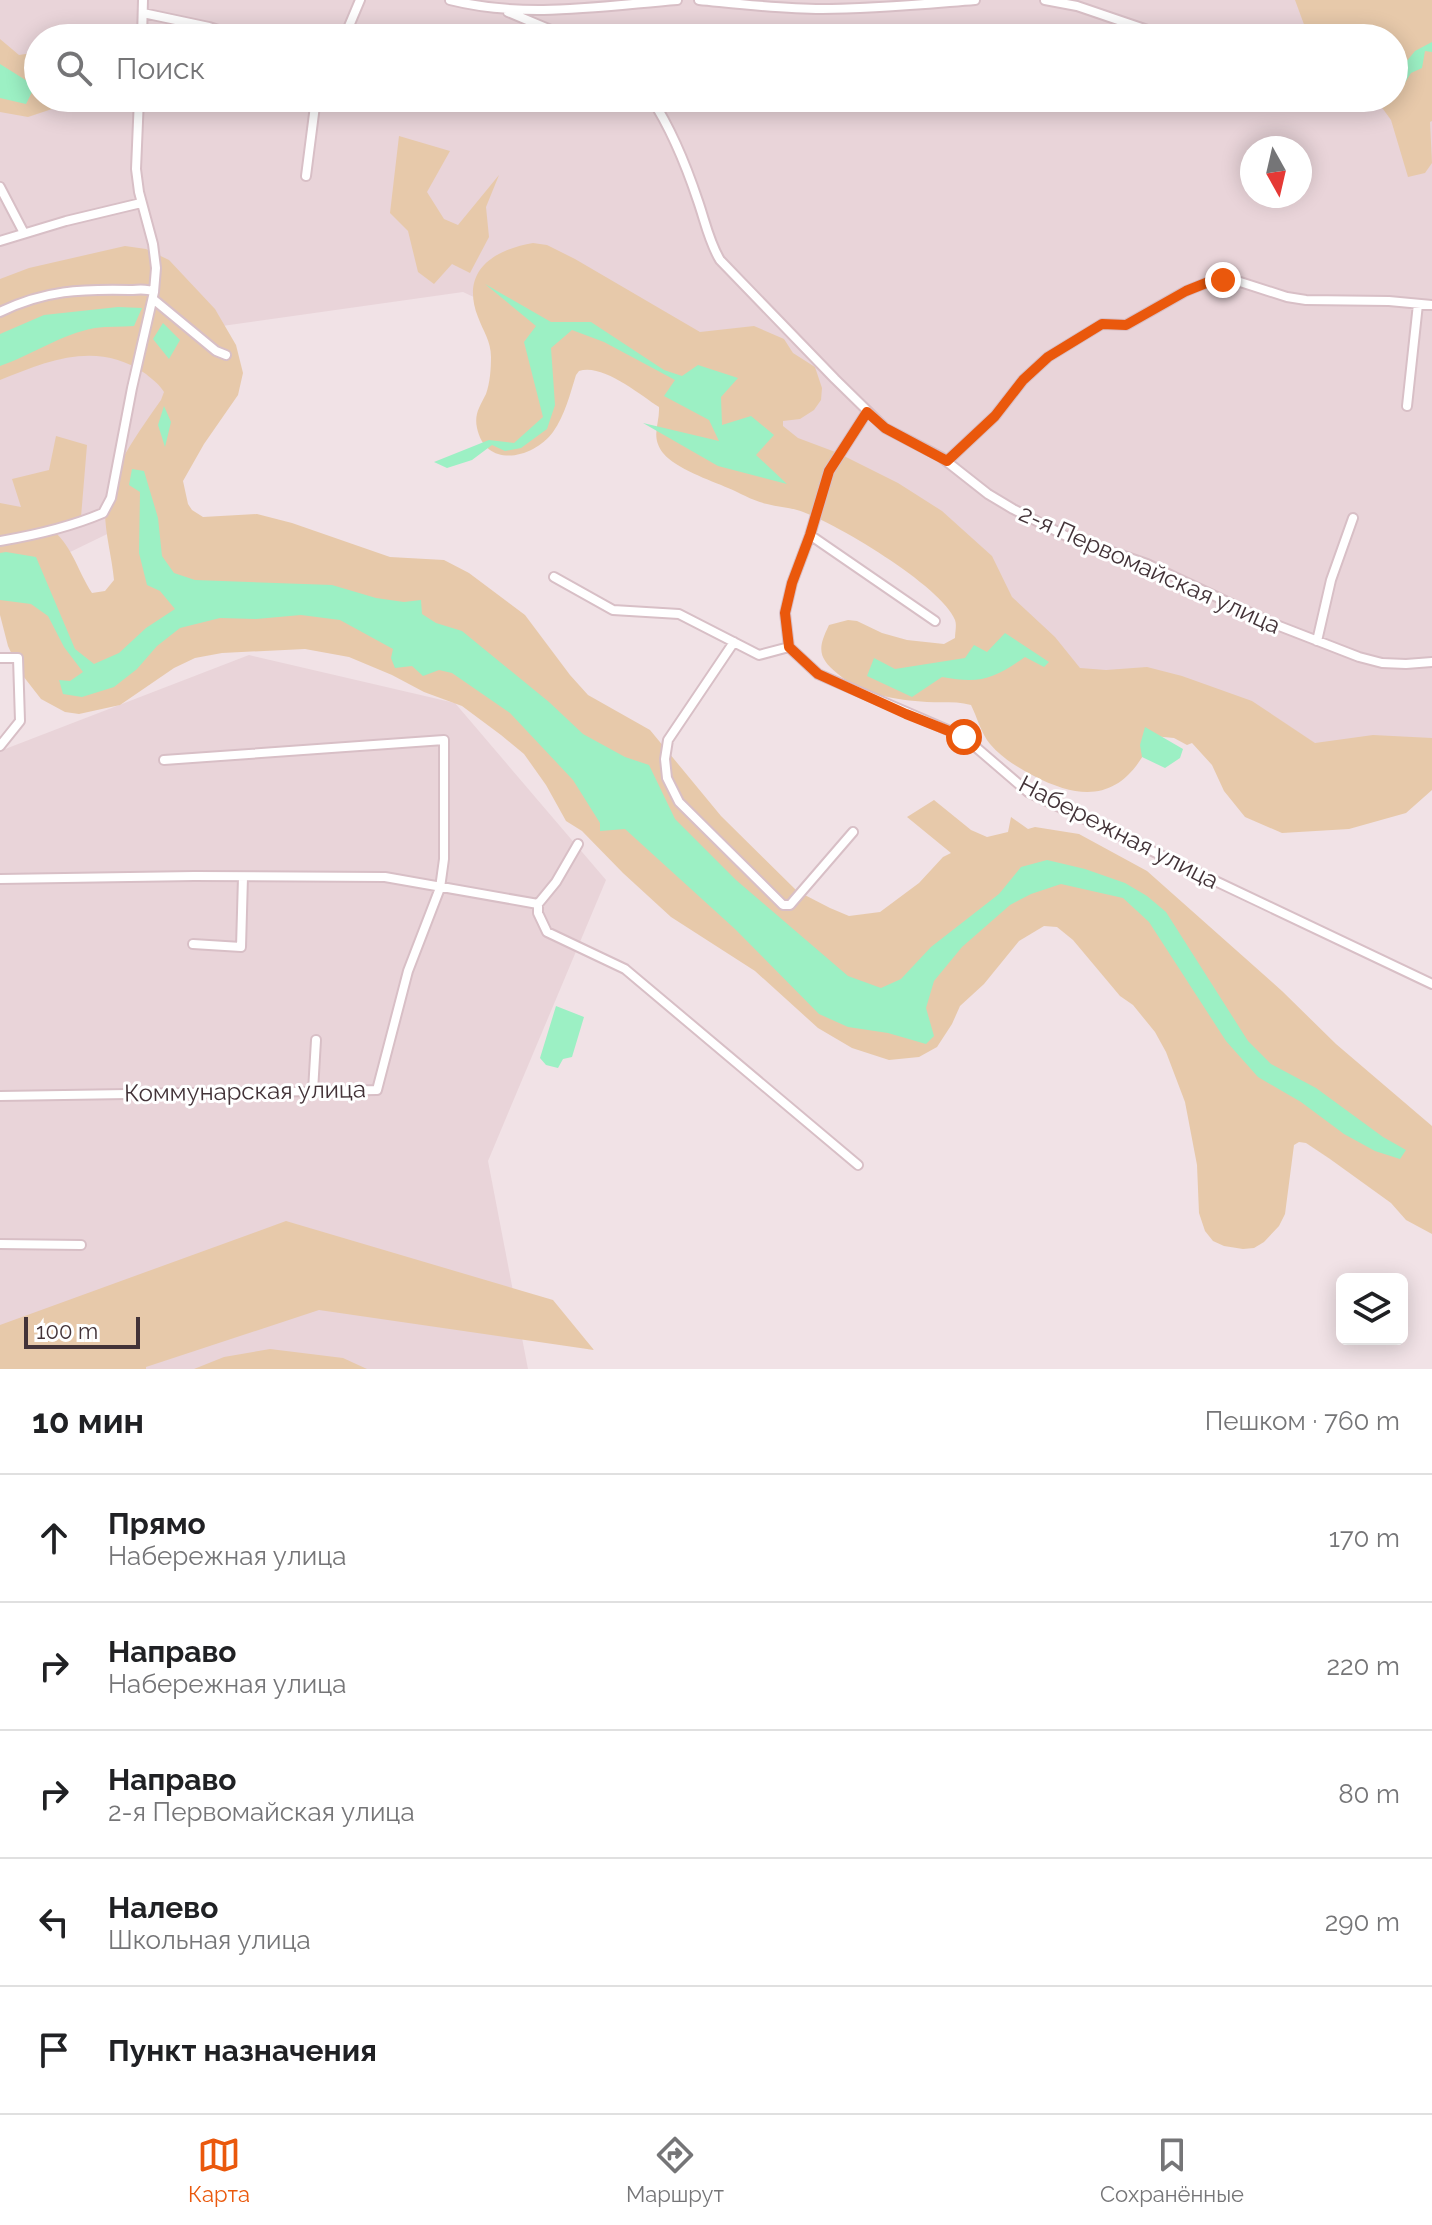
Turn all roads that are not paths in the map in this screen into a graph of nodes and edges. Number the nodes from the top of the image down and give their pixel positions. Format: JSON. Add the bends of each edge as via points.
{"nodes":[{"id":1,"x":143,"y":0,"type":"edge"},
{"id":2,"x":360,"y":0,"type":"edge"},
{"id":3,"x":450,"y":0,"type":"edge"},
{"id":4,"x":677,"y":0,"type":"edge"},
{"id":5,"x":699,"y":0,"type":"edge"},
{"id":6,"x":975,"y":0,"type":"edge"},
{"id":7,"x":1045,"y":0,"type":"edge"},
{"id":8,"x":606,"y":3,"type":"edge"},
{"id":9,"x":850,"y":4,"type":"edge"},
{"id":10,"x":502,"y":10,"type":"junction"},
{"id":11,"x":143,"y":13,"type":"junction"},
{"id":12,"x":143,"y":24,"type":"edge"},
{"id":13,"x":195,"y":24,"type":"edge"},
{"id":14,"x":350,"y":24,"type":"edge"},
{"id":15,"x":536,"y":24,"type":"edge"},
{"id":16,"x":1130,"y":24,"type":"edge"},
{"id":17,"x":138,"y":112,"type":"edge"},
{"id":18,"x":314,"y":112,"type":"edge"},
{"id":19,"x":659,"y":112,"type":"edge"},
{"id":20,"x":306,"y":176,"type":"dead end"},
{"id":21,"x":0,"y":187,"type":"edge"},
{"id":22,"x":141,"y":203,"type":"junction"},
{"id":23,"x":24,"y":233,"type":"junction"},
{"id":24,"x":0,"y":241,"type":"edge"},
{"id":25,"x":154,"y":295,"type":"junction"},
{"id":26,"x":1418,"y":304,"type":"junction"},
{"id":27,"x":1432,"y":305,"type":"edge"},
{"id":28,"x":0,"y":312,"type":"edge"},
{"id":29,"x":226,"y":355,"type":"dead end"},
{"id":30,"x":1407,"y":406,"type":"dead end"},
{"id":31,"x":867,"y":412,"type":"junction"},
{"id":32,"x":947,"y":461,"type":"junction"},
{"id":33,"x":1353,"y":518,"type":"dead end"},
{"id":34,"x":810,"y":535,"type":"junction"},
{"id":35,"x":0,"y":541,"type":"edge"},
{"id":36,"x":554,"y":577,"type":"dead end"},
{"id":37,"x":935,"y":621,"type":"dead end"},
{"id":38,"x":1317,"y":641,"type":"junction"},
{"id":39,"x":734,"y":642,"type":"junction"},
{"id":40,"x":789,"y":647,"type":"junction"},
{"id":41,"x":0,"y":658,"type":"edge"},
{"id":42,"x":1432,"y":662,"type":"edge"},
{"id":43,"x":0,"y":746,"type":"edge"},
{"id":44,"x":164,"y":760,"type":"dead end"},
{"id":45,"x":853,"y":832,"type":"dead end"},
{"id":46,"x":578,"y":844,"type":"dead end"},
{"id":47,"x":243,"y":877,"type":"junction"},
{"id":48,"x":0,"y":879,"type":"edge"},
{"id":49,"x":440,"y":888,"type":"junction"},
{"id":50,"x":538,"y":904,"type":"junction"},
{"id":51,"x":193,"y":944,"type":"dead end"},
{"id":52,"x":1432,"y":984,"type":"edge"},
{"id":53,"x":316,"y":1040,"type":"dead end"},
{"id":54,"x":313,"y":1091,"type":"junction"},
{"id":55,"x":0,"y":1096,"type":"edge"},
{"id":56,"x":858,"y":1165,"type":"dead end"},
{"id":57,"x":0,"y":1244,"type":"edge"},
{"id":58,"x":81,"y":1245,"type":"dead end"}],
"edges":[{"from":1,"to":11,"type":"street"},
{"from":2,"to":14,"type":"street"},
{"from":3,"to":10,"type":"street"},
{"from":4,"to":8,"type":"street"},
{"from":5,"to":9,"type":"street","via":[[785,8]]},
{"from":6,"to":9,"type":"street"},
{"from":7,"to":16,"type":"street"},
{"from":8,"to":10,"type":"street","via":[[576,10]]},
{"from":10,"to":15,"type":"street"},
{"from":11,"to":12,"type":"street"},
{"from":11,"to":13,"type":"street"},
{"from":17,"to":22,"type":"street","via":[[136,169]]},
{"from":18,"to":20,"type":"street"},
{"from":19,"to":31,"type":"street","name":"2-я Первомайская улица","via":[[720,260]]},
{"from":21,"to":23,"type":"street"},
{"from":22,"to":23,"type":"street"},
{"from":22,"to":25,"type":"street","via":[[153,244]]},
{"from":23,"to":24,"type":"street"},
{"from":25,"to":28,"type":"street","via":[[146,289],[46,294]]},
{"from":25,"to":29,"type":"street"},
{"from":25,"to":35,"type":"street","via":[[111,498],[103,513]]},
{"from":26,"to":27,"type":"street"},
{"from":26,"to":30,"type":"street"},
{"from":26,"to":32,"type":"street","via":[[1306,300],[1234,280],[1211,281],[1126,325],[1102,324],[1048,357]]},
{"from":31,"to":32,"type":"street","name":"2-я Первомайская улица","via":[[885,428]]},
{"from":31,"to":34,"type":"street","via":[[829,471]]},
{"from":32,"to":38,"type":"street","name":"2-я Первомайская улица","via":[[988,494],[1040,524],[1147,564]]},
{"from":33,"to":38,"type":"street"},
{"from":34,"to":37,"type":"street"},
{"from":34,"to":40,"type":"street","via":[[785,613]]},
{"from":36,"to":39,"type":"street","via":[[613,610],[679,614]]},
{"from":38,"to":42,"type":"street","name":"2-я Первомайская улица","via":[[1382,663]]},
{"from":39,"to":40,"type":"street","via":[[759,655]]},
{"from":39,"to":45,"type":"street","via":[[668,740],[667,778],[679,802],[783,905],[790,905]]},
{"from":40,"to":52,"type":"street","name":"Набережная улица","via":[[818,674],[964,737],[1028,792]]},
{"from":41,"to":43,"type":"street","via":[[18,658],[20,721]]},
{"from":44,"to":49,"type":"street","name":"Коммунарская улица","via":[[444,740]]},
{"from":46,"to":50,"type":"street"},
{"from":47,"to":48,"type":"street"},
{"from":47,"to":49,"type":"street","via":[[385,877]]},
{"from":47,"to":51,"type":"street","via":[[241,947]]},
{"from":49,"to":50,"type":"street"},
{"from":49,"to":54,"type":"street","name":"Коммунарская улица","via":[[408,971],[377,1090]]},
{"from":50,"to":56,"type":"street","via":[[547,932],[625,969]]},
{"from":53,"to":54,"type":"street"},
{"from":54,"to":55,"type":"street","name":"Коммунарская улица"},
{"from":57,"to":58,"type":"street"}]}
